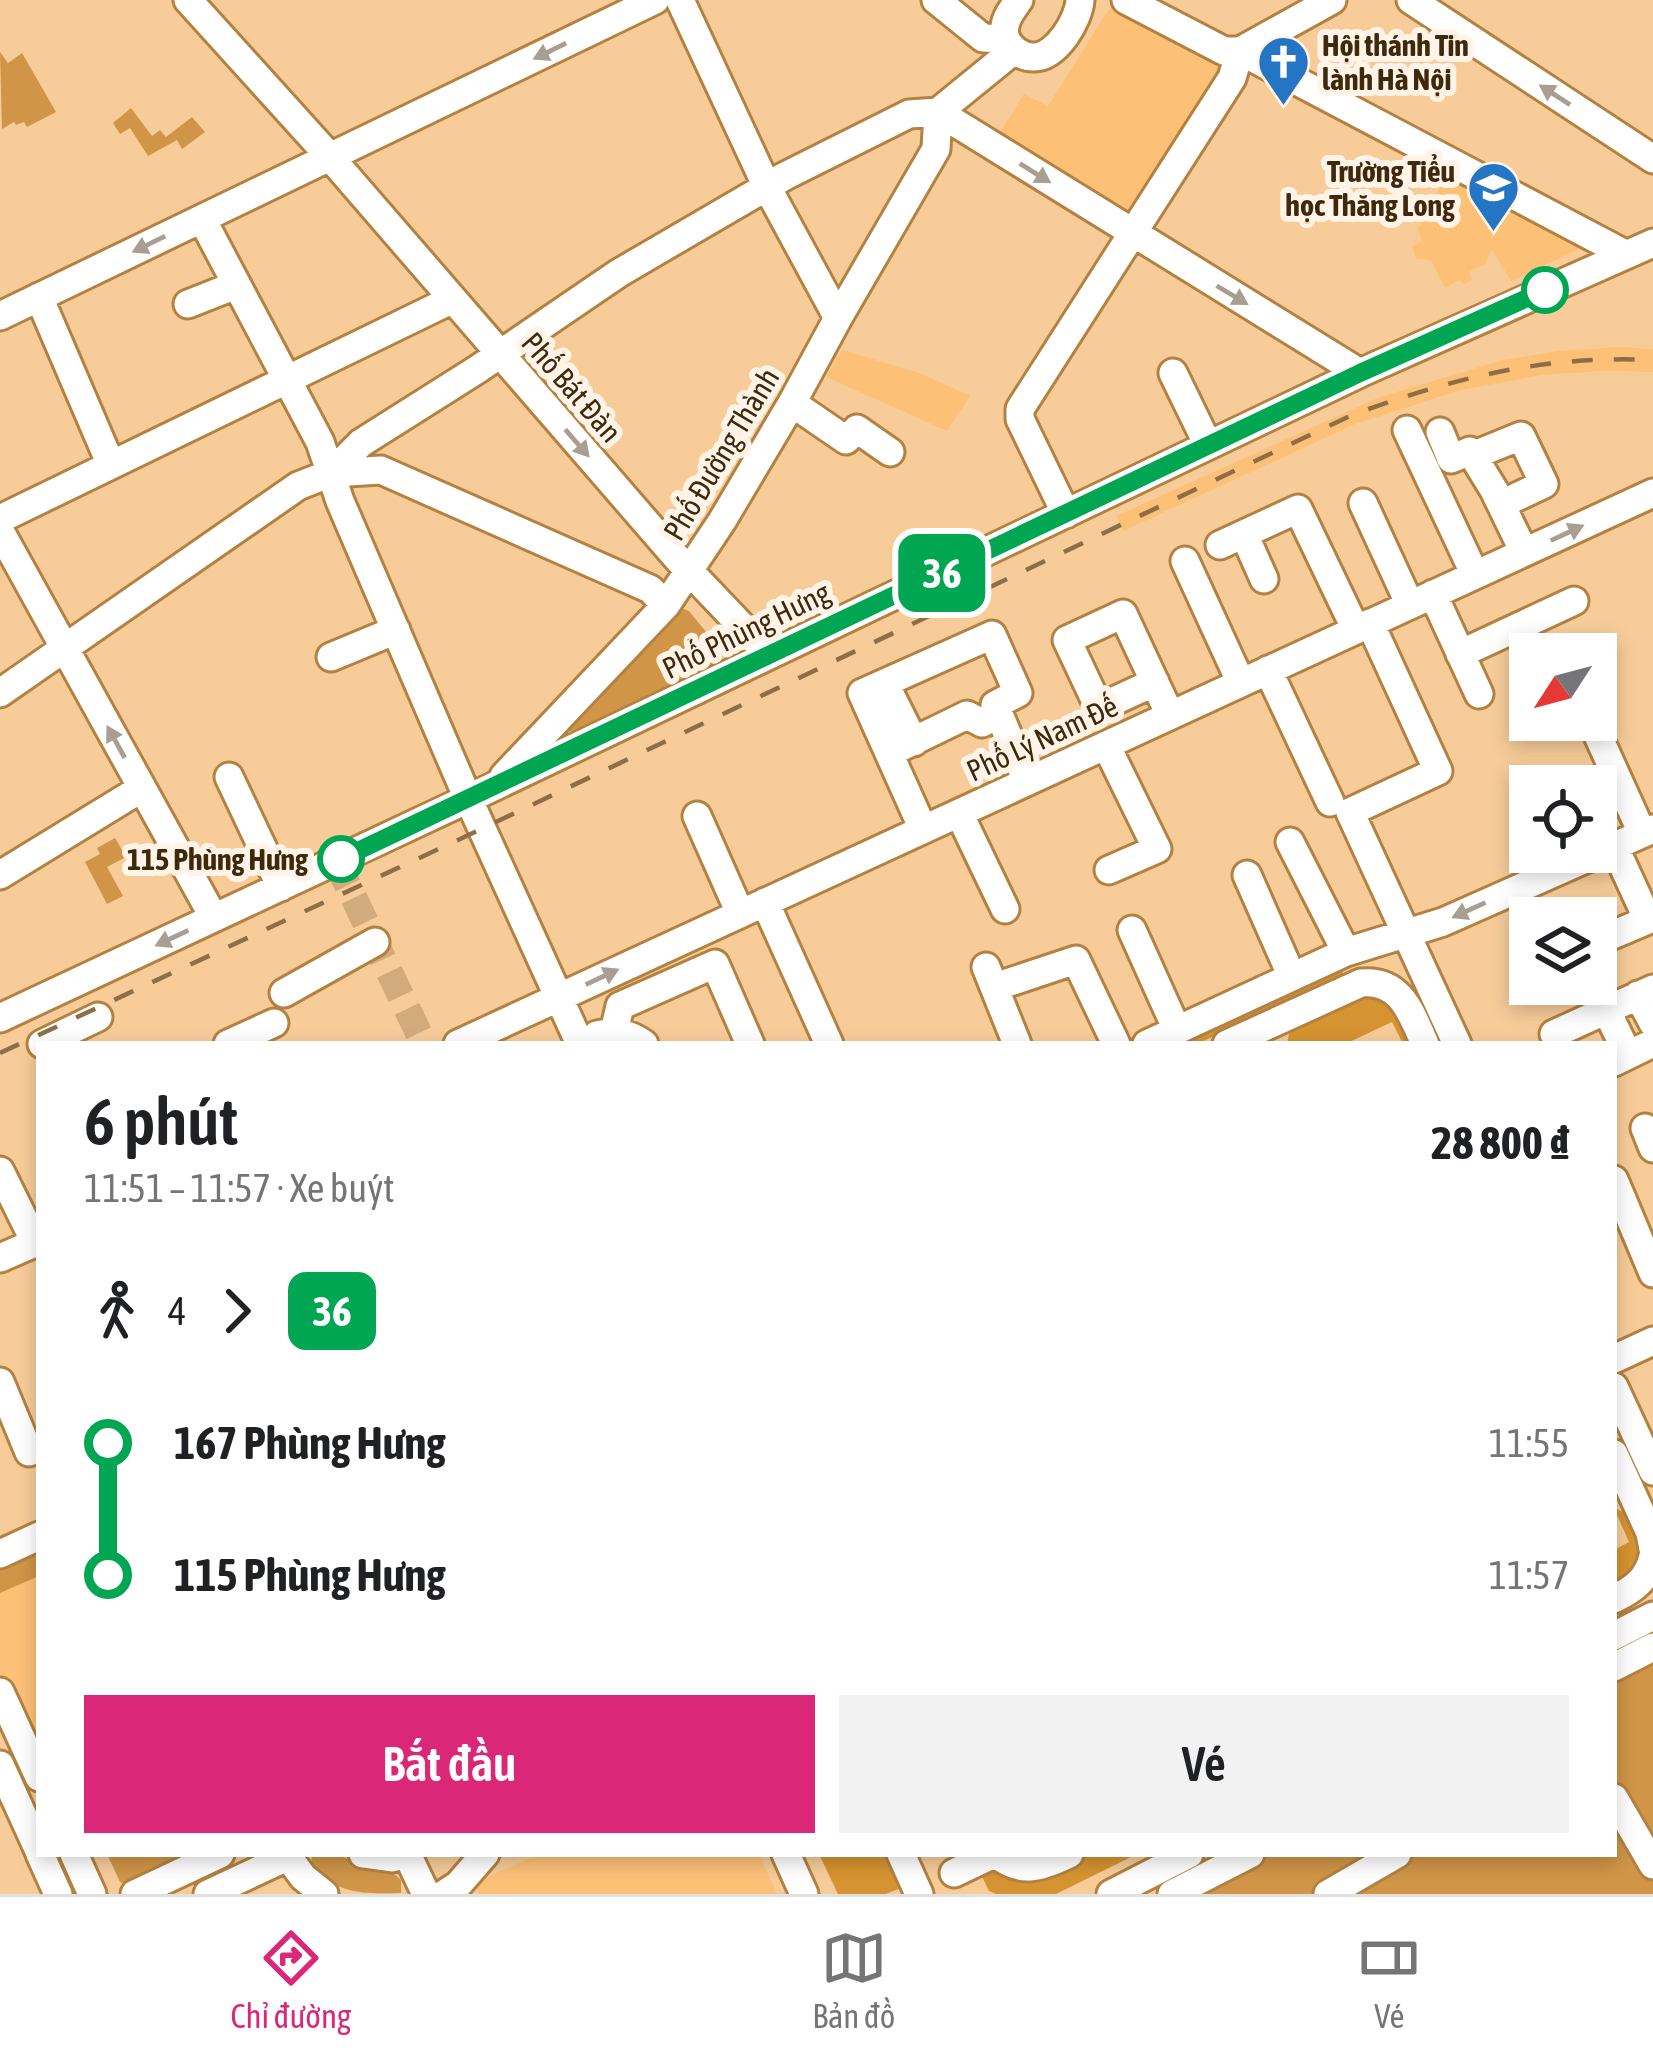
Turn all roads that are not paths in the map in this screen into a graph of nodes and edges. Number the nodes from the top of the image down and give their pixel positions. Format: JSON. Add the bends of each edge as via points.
{"nodes":[{"id":1,"x":188,"y":0,"type":"edge"},
{"id":2,"x":655,"y":0,"type":"edge"},
{"id":3,"x":680,"y":0,"type":"edge"},
{"id":4,"x":936,"y":0,"type":"edge"},
{"id":5,"x":1018,"y":0,"type":"edge"},
{"id":6,"x":1080,"y":0,"type":"edge"},
{"id":7,"x":1126,"y":0,"type":"edge"},
{"id":8,"x":1332,"y":0,"type":"edge"},
{"id":9,"x":1411,"y":0,"type":"edge"},
{"id":10,"x":1009,"y":44,"type":"junction"},
{"id":11,"x":1240,"y":51,"type":"junction"},
{"id":12,"x":938,"y":112,"type":"junction"},
{"id":13,"x":329,"y":157,"type":"junction"},
{"id":14,"x":1653,"y":159,"type":"edge"},
{"id":15,"x":766,"y":188,"type":"junction"},
{"id":16,"x":202,"y":218,"type":"junction"},
{"id":17,"x":1132,"y":234,"type":"junction"},
{"id":18,"x":1653,"y":243,"type":"edge"},
{"id":19,"x":1625,"y":254,"type":"junction"},
{"id":20,"x":236,"y":285,"type":"junction"},
{"id":21,"x":39,"y":297,"type":"junction"},
{"id":22,"x":453,"y":299,"type":"junction"},
{"id":23,"x":188,"y":304,"type":"dead end"},
{"id":24,"x":0,"y":316,"type":"edge"},
{"id":25,"x":838,"y":317,"type":"junction"},
{"id":26,"x":500,"y":354,"type":"junction"},
{"id":27,"x":1173,"y":373,"type":"dead end"},
{"id":28,"x":1360,"y":373,"type":"junction"},
{"id":29,"x":289,"y":379,"type":"junction"},
{"id":30,"x":792,"y":404,"type":"junction"},
{"id":31,"x":1407,"y":430,"type":"dead end"},
{"id":32,"x":1440,"y":432,"type":"dead end"},
{"id":33,"x":1208,"y":446,"type":"junction"},
{"id":34,"x":890,"y":452,"type":"dead end"},
{"id":35,"x":1472,"y":457,"type":"junction"},
{"id":36,"x":111,"y":465,"type":"junction"},
{"id":37,"x":331,"y":473,"type":"junction"},
{"id":38,"x":1653,"y":493,"type":"edge"},
{"id":39,"x":1363,"y":503,"type":"dead end"},
{"id":40,"x":1502,"y":504,"type":"junction"},
{"id":41,"x":1066,"y":514,"type":"junction"},
{"id":42,"x":0,"y":519,"type":"edge"},
{"id":43,"x":0,"y":531,"type":"edge"},
{"id":44,"x":1226,"y":542,"type":"junction"},
{"id":45,"x":1524,"y":552,"type":"junction"},
{"id":46,"x":690,"y":569,"type":"junction"},
{"id":47,"x":1475,"y":575,"type":"junction"},
{"id":48,"x":1264,"y":579,"type":"dead end"},
{"id":49,"x":1421,"y":600,"type":"junction"},
{"id":50,"x":1574,"y":601,"type":"dead end"},
{"id":51,"x":666,"y":605,"type":"junction"},
{"id":52,"x":1363,"y":627,"type":"junction"},
{"id":53,"x":396,"y":630,"type":"junction"},
{"id":54,"x":64,"y":650,"type":"junction"},
{"id":55,"x":1460,"y":654,"type":"junction"},
{"id":56,"x":769,"y":656,"type":"junction"},
{"id":57,"x":332,"y":657,"type":"dead end"},
{"id":58,"x":1268,"y":670,"type":"junction"},
{"id":59,"x":1155,"y":682,"type":"dead end"},
{"id":60,"x":1241,"y":683,"type":"junction"},
{"id":61,"x":0,"y":693,"type":"edge"},
{"id":62,"x":1479,"y":694,"type":"dead end"},
{"id":63,"x":999,"y":715,"type":"junction"},
{"id":64,"x":1170,"y":715,"type":"junction"},
{"id":65,"x":1602,"y":741,"type":"edge"},
{"id":66,"x":1106,"y":745,"type":"junction"},
{"id":67,"x":902,"y":748,"type":"junction"},
{"id":68,"x":229,"y":776,"type":"dead end"},
{"id":69,"x":1027,"y":782,"type":"junction"},
{"id":70,"x":142,"y":788,"type":"junction"},
{"id":71,"x":480,"y":793,"type":"junction"},
{"id":72,"x":1340,"y":807,"type":"junction"},
{"id":73,"x":959,"y":813,"type":"junction"},
{"id":74,"x":697,"y":815,"type":"dead end"},
{"id":75,"x":923,"y":829,"type":"junction"},
{"id":76,"x":1648,"y":831,"type":"edge"},
{"id":77,"x":1290,"y":842,"type":"dead end"},
{"id":78,"x":1617,"y":845,"type":"edge"},
{"id":79,"x":1617,"y":853,"type":"edge"},
{"id":80,"x":1109,"y":870,"type":"dead end"},
{"id":81,"x":1553,"y":873,"type":"edge"},
{"id":82,"x":0,"y":875,"type":"edge"},
{"id":83,"x":1247,"y":875,"type":"dead end"},
{"id":84,"x":281,"y":887,"type":"junction"},
{"id":85,"x":753,"y":907,"type":"junction"},
{"id":86,"x":1005,"y":909,"type":"dead end"},
{"id":87,"x":214,"y":918,"type":"junction"},
{"id":88,"x":1132,"y":930,"type":"dead end"},
{"id":89,"x":1617,"y":933,"type":"edge"},
{"id":90,"x":1406,"y":934,"type":"junction"},
{"id":91,"x":375,"y":942,"type":"dead end"},
{"id":92,"x":1346,"y":952,"type":"junction"},
{"id":93,"x":1292,"y":977,"type":"junction"},
{"id":94,"x":1646,"y":992,"type":"edge"},
{"id":95,"x":284,"y":993,"type":"dead end"},
{"id":96,"x":559,"y":997,"type":"junction"},
{"id":97,"x":1603,"y":1005,"type":"edge"},
{"id":98,"x":1605,"y":1011,"type":"junction"},
{"id":99,"x":0,"y":1018,"type":"edge"},
{"id":100,"x":274,"y":1023,"type":"dead end"},
{"id":101,"x":1653,"y":1023,"type":"edge"},
{"id":102,"x":85,"y":1030,"type":"edge"},
{"id":103,"x":1177,"y":1030,"type":"junction"},
{"id":104,"x":614,"y":1032,"type":"junction"},
{"id":105,"x":1273,"y":1034,"type":"edge"},
{"id":106,"x":1554,"y":1034,"type":"dead end"},
{"id":107,"x":54,"y":1041,"type":"edge"},
{"id":108,"x":235,"y":1041,"type":"edge"},
{"id":109,"x":464,"y":1041,"type":"edge"},
{"id":110,"x":579,"y":1041,"type":"edge"},
{"id":111,"x":584,"y":1041,"type":"edge"},
{"id":112,"x":639,"y":1041,"type":"edge"},
{"id":113,"x":749,"y":1041,"type":"edge"},
{"id":114,"x":827,"y":1041,"type":"edge"},
{"id":115,"x":1016,"y":1041,"type":"edge"},
{"id":116,"x":1115,"y":1041,"type":"edge"},
{"id":117,"x":1153,"y":1041,"type":"edge"},
{"id":118,"x":1241,"y":1041,"type":"edge"},
{"id":119,"x":1424,"y":1041,"type":"edge"},
{"id":120,"x":1456,"y":1041,"type":"edge"},
{"id":121,"x":1632,"y":1053,"type":"edge"},
{"id":122,"x":0,"y":1171,"type":"edge"},
{"id":123,"x":1617,"y":1187,"type":"edge"},
{"id":124,"x":36,"y":1240,"type":"edge"},
{"id":125,"x":36,"y":1242,"type":"edge"},
{"id":126,"x":0,"y":1258,"type":"edge"},
{"id":127,"x":1653,"y":1273,"type":"edge"},
{"id":128,"x":1653,"y":1341,"type":"edge"},
{"id":129,"x":1617,"y":1358,"type":"edge"},
{"id":130,"x":0,"y":1382,"type":"edge"},
{"id":131,"x":1617,"y":1393,"type":"edge"},
{"id":132,"x":29,"y":1451,"type":"dead end"},
{"id":133,"x":1617,"y":1461,"type":"edge"},
{"id":134,"x":1652,"y":1465,"type":"edge"},
{"id":135,"x":36,"y":1537,"type":"edge"},
{"id":136,"x":1653,"y":1553,"type":"edge"},
{"id":137,"x":0,"y":1554,"type":"edge"},
{"id":138,"x":1617,"y":1597,"type":"edge"},
{"id":139,"x":1653,"y":1616,"type":"edge"},
{"id":140,"x":1617,"y":1634,"type":"edge"},
{"id":141,"x":1653,"y":1647,"type":"edge"},
{"id":142,"x":1617,"y":1665,"type":"edge"},
{"id":143,"x":0,"y":1692,"type":"edge"},
{"id":144,"x":0,"y":1765,"type":"edge"},
{"id":145,"x":36,"y":1770,"type":"edge"},
{"id":146,"x":6,"y":1795,"type":"edge"},
{"id":147,"x":1617,"y":1803,"type":"edge"},
{"id":148,"x":36,"y":1845,"type":"edge"},
{"id":149,"x":42,"y":1857,"type":"edge"},
{"id":150,"x":75,"y":1857,"type":"edge"},
{"id":151,"x":214,"y":1857,"type":"edge"},
{"id":152,"x":283,"y":1857,"type":"edge"},
{"id":153,"x":288,"y":1857,"type":"edge"},
{"id":154,"x":408,"y":1857,"type":"edge"},
{"id":155,"x":482,"y":1857,"type":"edge"},
{"id":156,"x":787,"y":1857,"type":"edge"},
{"id":157,"x":902,"y":1857,"type":"edge"},
{"id":158,"x":990,"y":1857,"type":"edge"},
{"id":159,"x":1001,"y":1857,"type":"edge"},
{"id":160,"x":1062,"y":1857,"type":"edge"},
{"id":161,"x":1183,"y":1857,"type":"edge"},
{"id":162,"x":1244,"y":1857,"type":"edge"},
{"id":163,"x":1392,"y":1857,"type":"edge"},
{"id":164,"x":1653,"y":1865,"type":"edge"},
{"id":165,"x":955,"y":1874,"type":"edge"},
{"id":166,"x":54,"y":1892,"type":"edge"},
{"id":167,"x":92,"y":1894,"type":"edge"},
{"id":168,"x":135,"y":1894,"type":"edge"},
{"id":169,"x":208,"y":1894,"type":"edge"},
{"id":170,"x":324,"y":1894,"type":"edge"},
{"id":171,"x":426,"y":1894,"type":"edge"},
{"id":172,"x":444,"y":1894,"type":"edge"},
{"id":173,"x":804,"y":1894,"type":"edge"},
{"id":174,"x":919,"y":1894,"type":"edge"},
{"id":175,"x":1111,"y":1894,"type":"edge"},
{"id":176,"x":1172,"y":1894,"type":"edge"},
{"id":177,"x":1328,"y":1894,"type":"edge"}],
"edges":[{"from":1,"to":13,"type":"street","name":"Phố Bát Đàn"},
{"from":2,"to":13,"type":"street","one_way":true},
{"from":3,"to":15,"type":"street"},
{"from":4,"to":10,"type":"street","via":[[983,38]]},
{"from":5,"to":10,"type":"street","via":[[1004,27]]},
{"from":6,"to":10,"type":"street","via":[[1070,27],[1044,54],[1032,57]]},
{"from":7,"to":11,"type":"street","via":[[1224,51]]},
{"from":8,"to":11,"type":"street"},
{"from":14,"to":9,"type":"street","one_way":true},
{"from":10,"to":12,"type":"street"},
{"from":11,"to":17,"type":"street","via":[[1232,78]]},
{"from":11,"to":19,"type":"street"},
{"from":12,"to":15,"type":"street","via":[[908,114]]},
{"from":12,"to":17,"type":"street","one_way":true},
{"from":12,"to":25,"type":"street","name":"Phố Đường Thành","via":[[937,149]]},
{"from":13,"to":16,"type":"street"},
{"from":13,"to":22,"type":"street","name":"Phố Bát Đàn"},
{"from":15,"to":25,"type":"street"},
{"from":15,"to":26,"type":"street"},
{"from":16,"to":20,"type":"street"},
{"from":16,"to":21,"type":"street","one_way":true},
{"from":17,"to":28,"type":"street","one_way":true},
{"from":17,"to":41,"type":"street","via":[[1018,414]]},
{"from":18,"to":19,"type":"street","name":"Phố Phùng Hưng"},
{"from":19,"to":28,"type":"street","name":"Phố Phùng Hưng"},
{"from":20,"to":23,"type":"street"},
{"from":20,"to":29,"type":"street"},
{"from":21,"to":24,"type":"street"},
{"from":21,"to":36,"type":"street"},
{"from":22,"to":26,"type":"street","name":"Phố Bát Đàn"},
{"from":22,"to":29,"type":"street"},
{"from":25,"to":30,"type":"street","name":"Phố Đường Thành"},
{"from":26,"to":37,"type":"street","via":[[362,443]]},
{"from":26,"to":46,"type":"street","name":"Phố Bát Đàn","one_way":true},
{"from":27,"to":33,"type":"street"},
{"from":28,"to":33,"type":"street","name":"Phố Phùng Hưng"},
{"from":29,"to":36,"type":"street"},
{"from":29,"to":37,"type":"street"},
{"from":30,"to":34,"type":"street","via":[[846,440],[857,429]]},
{"from":30,"to":46,"type":"street","name":"Phố Đường Thành"},
{"from":31,"to":47,"type":"street"},
{"from":32,"to":35,"type":"street","via":[[1451,459],[1470,451]]},
{"from":33,"to":41,"type":"street","name":"Phố Phùng Hưng"},
{"from":35,"to":40,"type":"street"},
{"from":35,"to":40,"type":"street","via":[[1521,436],[1544,484]]},
{"from":36,"to":42,"type":"street"},
{"from":37,"to":51,"type":"street","via":[[381,470],[650,589]]},
{"from":37,"to":53,"type":"street"},
{"from":37,"to":54,"type":"street","via":[[298,487]]},
{"from":45,"to":38,"type":"street","name":"Phố Lý Nam Đế","one_way":true},
{"from":39,"to":49,"type":"street"},
{"from":40,"to":45,"type":"street"},
{"from":41,"to":56,"type":"street","name":"Phố Phùng Hưng"},
{"from":43,"to":54,"type":"street"},
{"from":44,"to":48,"type":"street"},
{"from":44,"to":52,"type":"street","via":[[1298,509]]},
{"from":44,"to":60,"type":"street","via":[[1183,562]]},
{"from":45,"to":47,"type":"street","name":"Phố Lý Nam Đế"},
{"from":46,"to":51,"type":"street","name":"Phố Đường Thành"},
{"from":46,"to":56,"type":"street","name":"Phố Bát Đàn"},
{"from":47,"to":49,"type":"street","name":"Phố Lý Nam Đế"},
{"from":49,"to":52,"type":"street","name":"Phố Lý Nam Đế"},
{"from":49,"to":55,"type":"street"},
{"from":50,"to":55,"type":"street"},
{"from":51,"to":71,"type":"street","name":"Phố Đường Thành"},
{"from":52,"to":58,"type":"street","name":"Phố Lý Nam Đế"},
{"from":52,"to":72,"type":"street","via":[[1438,771]]},
{"from":53,"to":57,"type":"street"},
{"from":53,"to":71,"type":"street"},
{"from":54,"to":61,"type":"street"},
{"from":70,"to":54,"type":"street","one_way":true},
{"from":55,"to":62,"type":"street"},
{"from":56,"to":71,"type":"street","name":"Phố Phùng Hưng"},
{"from":58,"to":60,"type":"street","name":"Phố Lý Nam Đế"},
{"from":58,"to":72,"type":"street"},
{"from":59,"to":64,"type":"street"},
{"from":60,"to":64,"type":"street","name":"Phố Lý Nam Đế"},
{"from":63,"to":67,"type":"street","via":[[982,722],[967,715]]},
{"from":63,"to":67,"type":"street","via":[[995,705],[1018,693],[992,635],[862,694]]},
{"from":63,"to":69,"type":"street"},
{"from":64,"to":66,"type":"street","name":"Phố Lý Nam Đế"},
{"from":65,"to":76,"type":"street"},
{"from":66,"to":69,"type":"street","name":"Phố Lý Nam Đế"},
{"from":66,"to":80,"type":"street","via":[[1157,849]]},
{"from":67,"to":75,"type":"street"},
{"from":68,"to":84,"type":"street"},
{"from":69,"to":73,"type":"street","name":"Phố Lý Nam Đế"},
{"from":70,"to":82,"type":"street"},
{"from":70,"to":87,"type":"street"},
{"from":71,"to":84,"type":"street","name":"Phố Phùng Hưng"},
{"from":71,"to":96,"type":"street"},
{"from":72,"to":90,"type":"street"},
{"from":73,"to":75,"type":"street","name":"Phố Lý Nam Đế"},
{"from":73,"to":86,"type":"street"},
{"from":74,"to":85,"type":"street"},
{"from":75,"to":85,"type":"street","name":"Phố Lý Nam Đế"},
{"from":76,"to":78,"type":"street"},
{"from":77,"to":92,"type":"street"},
{"from":79,"to":89,"type":"street","via":[[1648,920]]},
{"from":81,"to":90,"type":"street","one_way":true},
{"from":83,"to":93,"type":"street"},
{"from":84,"to":87,"type":"street","name":"Phố Phùng Hưng"},
{"from":96,"to":85,"type":"street","name":"Phố Lý Nam Đế","one_way":true},
{"from":85,"to":114,"type":"street"},
{"from":87,"to":99,"type":"street","name":"Phố Phùng Hưng","one_way":true},
{"from":88,"to":103,"type":"street"},
{"from":90,"to":92,"type":"street"},
{"from":90,"to":120,"type":"street"},
{"from":91,"to":95,"type":"street"},
{"from":92,"to":93,"type":"street"},
{"from":93,"to":103,"type":"street"},
{"from":94,"to":98,"type":"street"},
{"from":94,"to":101,"type":"street"},
{"from":96,"to":109,"type":"street","name":"Phố Lý Nam Đế"},
{"from":96,"to":110,"type":"street"},
{"from":97,"to":98,"type":"street"},
{"from":98,"to":106,"type":"street"},
{"from":98,"to":121,"type":"street"},
{"from":100,"to":108,"type":"street"},
{"from":102,"to":107,"type":"street"},
{"from":103,"to":117,"type":"street"},
{"from":104,"to":111,"type":"street"},
{"from":104,"to":112,"type":"street"},
{"from":104,"to":113,"type":"street","via":[[620,1006],[715,964]]},
{"from":105,"to":118,"type":"street"},
{"from":105,"to":119,"type":"street","via":[[1375,982],[1405,1000]]},
{"from":115,"to":116,"type":"street","via":[[990,977],[1076,960]]},
{"from":122,"to":124,"type":"street"},
{"from":123,"to":127,"type":"street"},
{"from":125,"to":126,"type":"street"},
{"from":128,"to":129,"type":"street"},
{"from":130,"to":132,"type":"street"},
{"from":131,"to":134,"type":"street"},
{"from":133,"to":136,"type":"street"},
{"from":135,"to":137,"type":"street"},
{"from":136,"to":138,"type":"street","via":[[1638,1585]]},
{"from":139,"to":140,"type":"street"},
{"from":141,"to":142,"type":"street"},
{"from":143,"to":145,"type":"street"},
{"from":144,"to":146,"type":"street"},
{"from":146,"to":148,"type":"street"},
{"from":147,"to":164,"type":"street"},
{"from":149,"to":166,"type":"street"},
{"from":150,"to":167,"type":"street"},
{"from":151,"to":168,"type":"street"},
{"from":152,"to":169,"type":"street"},
{"from":153,"to":170,"type":"street"},
{"from":154,"to":171,"type":"street"},
{"from":155,"to":172,"type":"street"},
{"from":156,"to":173,"type":"street"},
{"from":157,"to":174,"type":"street"},
{"from":158,"to":165,"type":"street"},
{"from":159,"to":160,"type":"street","via":[[1027,1868]]},
{"from":161,"to":175,"type":"street"},
{"from":162,"to":176,"type":"street"},
{"from":163,"to":177,"type":"street"}]}
